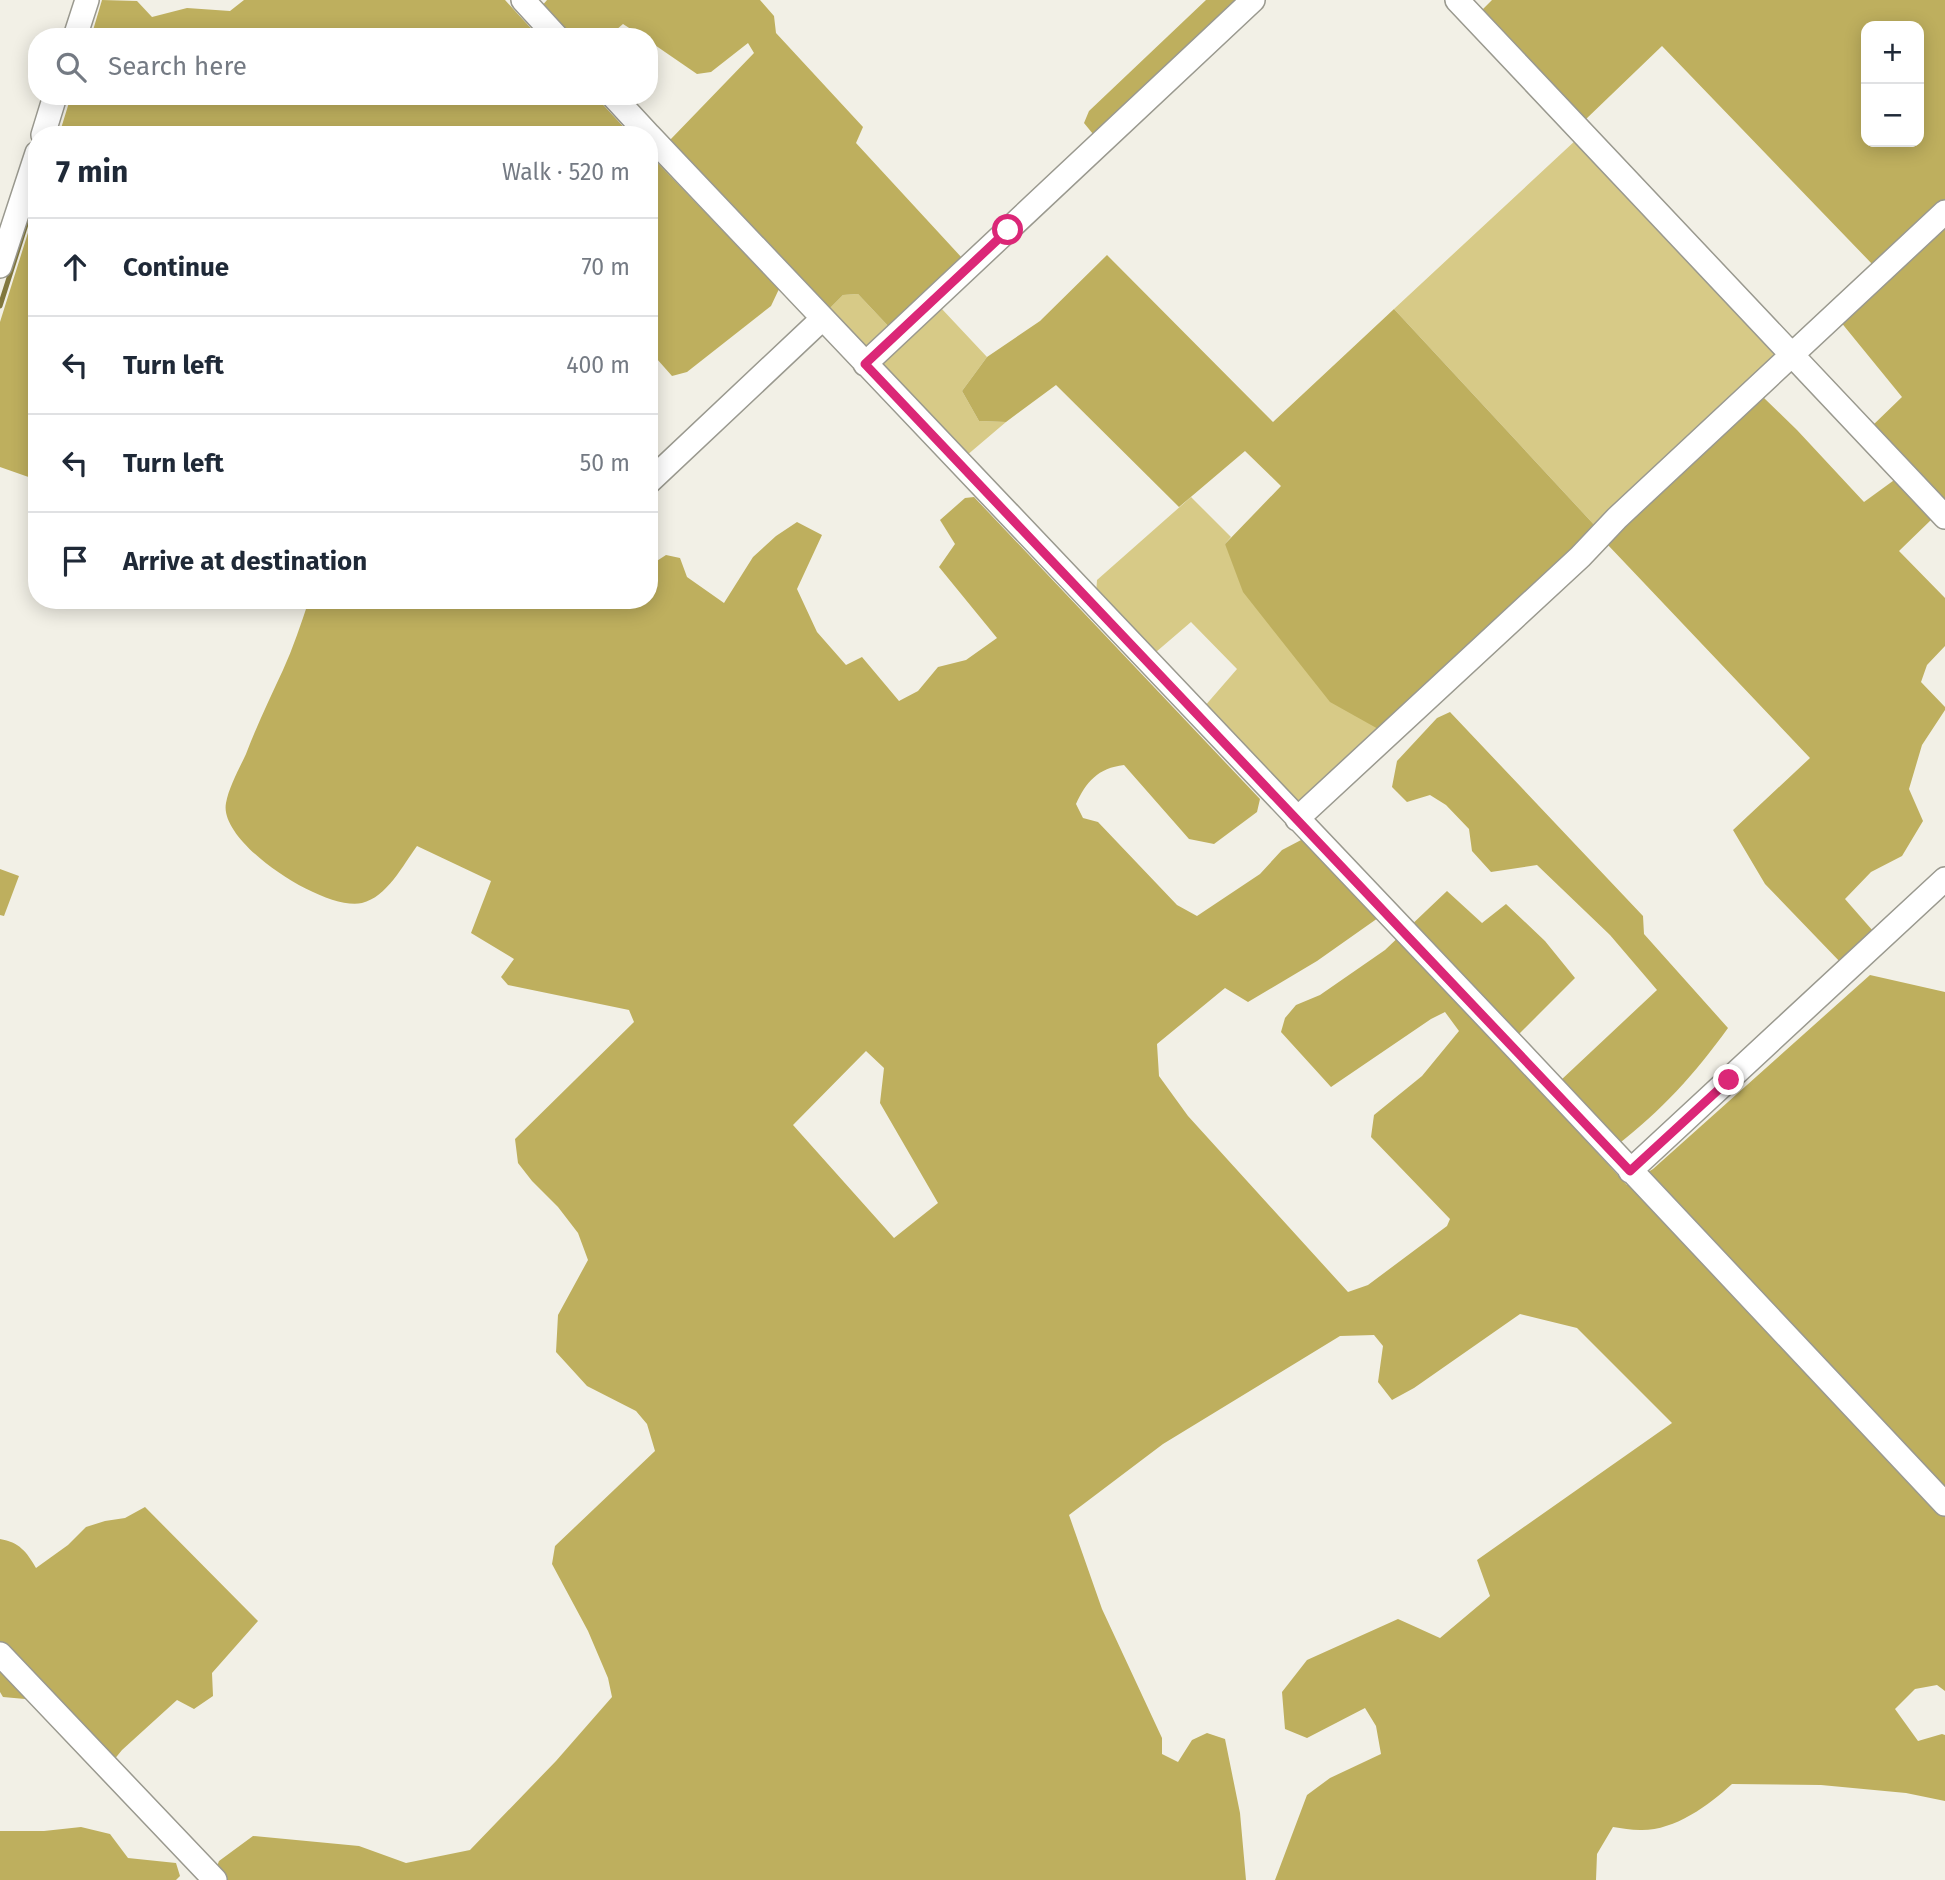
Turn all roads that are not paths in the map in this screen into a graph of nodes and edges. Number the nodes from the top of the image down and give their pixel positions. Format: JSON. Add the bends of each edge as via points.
{"nodes":[{"id":1,"x":87,"y":0,"type":"edge"},
{"id":2,"x":523,"y":0,"type":"edge"},
{"id":3,"x":1253,"y":0,"type":"edge"},
{"id":4,"x":1457,"y":0,"type":"edge"},
{"id":5,"x":78,"y":28,"type":"edge"},
{"id":6,"x":549,"y":28,"type":"edge"},
{"id":7,"x":52,"y":105,"type":"edge"},
{"id":8,"x":621,"y":105,"type":"edge"},
{"id":9,"x":46,"y":126,"type":"edge"},
{"id":10,"x":641,"y":126,"type":"edge"},
{"id":11,"x":658,"y":145,"type":"edge"},
{"id":12,"x":28,"y":180,"type":"edge"},
{"id":13,"x":1945,"y":212,"type":"edge"},
{"id":14,"x":0,"y":266,"type":"edge"},
{"id":15,"x":822,"y":320,"type":"junction"},
{"id":16,"x":1792,"y":355,"type":"junction"},
{"id":17,"x":865,"y":364,"type":"junction"},
{"id":18,"x":658,"y":468,"type":"edge"},
{"id":19,"x":1945,"y":517,"type":"edge"},
{"id":20,"x":1297,"y":819,"type":"junction"},
{"id":21,"x":1945,"y":879,"type":"edge"},
{"id":22,"x":1630,"y":1171,"type":"junction"},
{"id":23,"x":1945,"y":1504,"type":"edge"},
{"id":24,"x":0,"y":1654,"type":"edge"},
{"id":25,"x":215,"y":1880,"type":"edge"}],
"edges":[{"from":1,"to":5,"type":"street"},
{"from":2,"to":6,"type":"street"},
{"from":3,"to":17,"type":"street"},
{"from":4,"to":16,"type":"street"},
{"from":7,"to":9,"type":"street"},
{"from":8,"to":10,"type":"street"},
{"from":11,"to":15,"type":"street"},
{"from":12,"to":14,"type":"street"},
{"from":13,"to":16,"type":"street"},
{"from":15,"to":17,"type":"street"},
{"from":15,"to":18,"type":"street"},
{"from":16,"to":19,"type":"street"},
{"from":16,"to":20,"type":"street"},
{"from":17,"to":20,"type":"street"},
{"from":20,"to":22,"type":"street"},
{"from":21,"to":22,"type":"street"},
{"from":22,"to":23,"type":"street"},
{"from":24,"to":25,"type":"street"}]}
